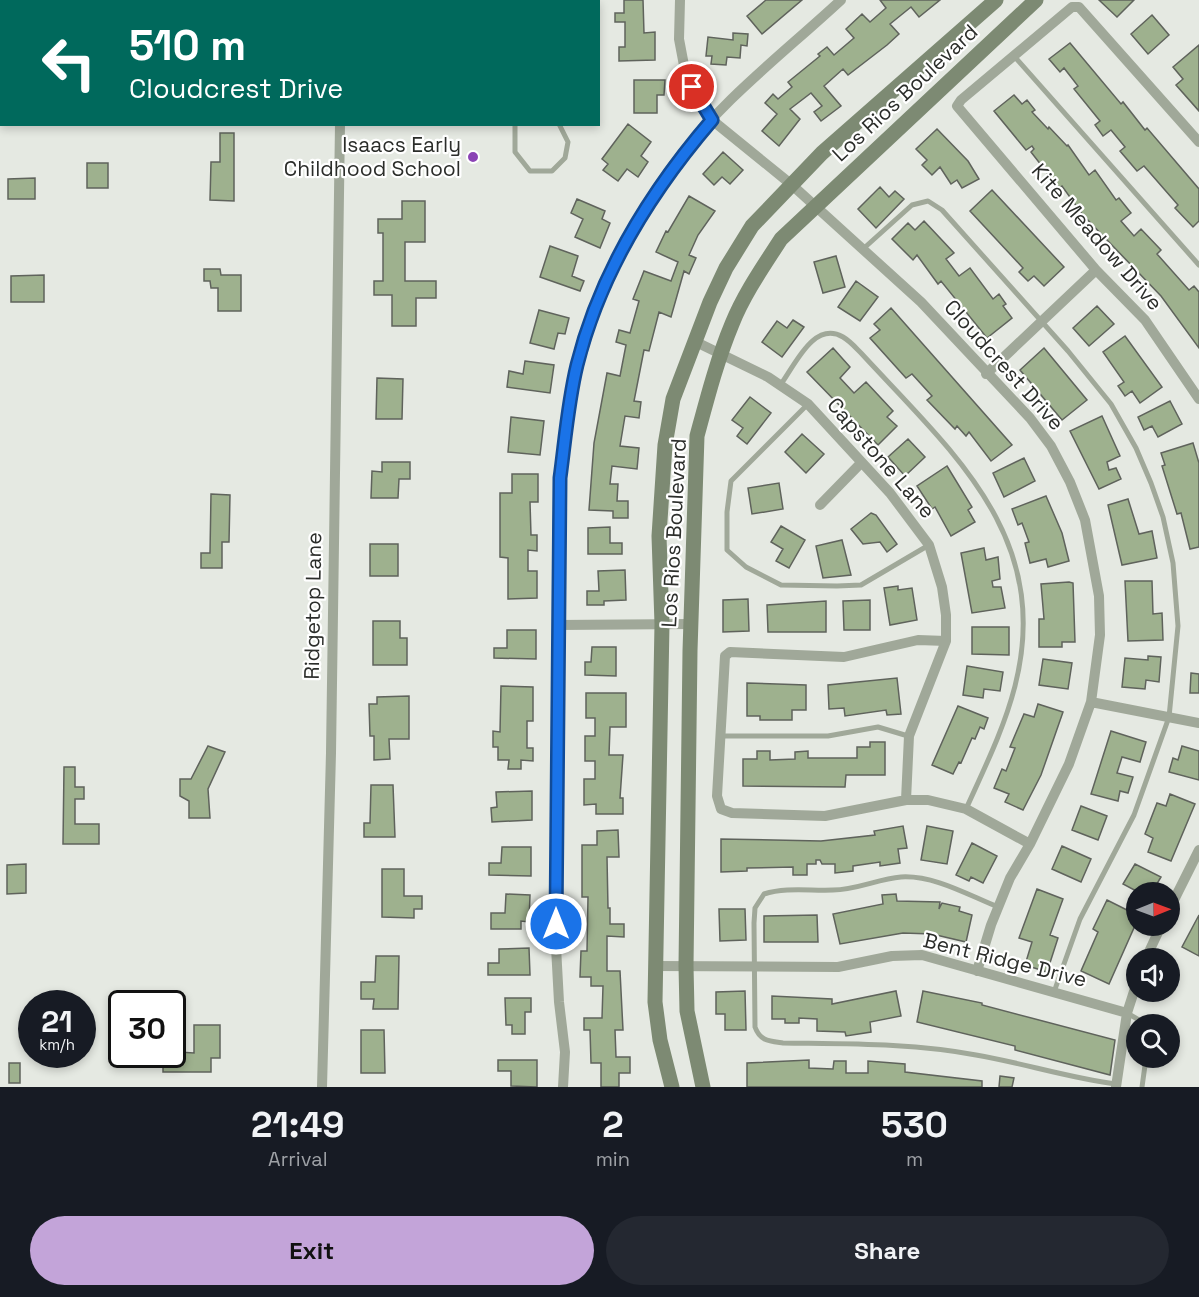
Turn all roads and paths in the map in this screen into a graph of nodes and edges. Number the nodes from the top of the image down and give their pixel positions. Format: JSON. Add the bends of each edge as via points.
{"nodes":[{"id":1,"x":680,"y":0,"type":"edge"},
{"id":2,"x":841,"y":0,"type":"edge"},
{"id":3,"x":996,"y":0,"type":"edge"},
{"id":4,"x":1036,"y":0,"type":"edge"},
{"id":5,"x":1014,"y":56,"type":"junction"},
{"id":6,"x":712,"y":120,"type":"junction"},
{"id":7,"x":340,"y":126,"type":"edge"},
{"id":8,"x":515,"y":126,"type":"edge"},
{"id":9,"x":560,"y":126,"type":"edge"},
{"id":10,"x":1199,"y":142,"type":"edge"},
{"id":11,"x":792,"y":185,"type":"junction"},
{"id":12,"x":814,"y":206,"type":"junction"},
{"id":13,"x":862,"y":249,"type":"junction"},
{"id":14,"x":1199,"y":265,"type":"edge"},
{"id":15,"x":1096,"y":270,"type":"junction"},
{"id":16,"x":1042,"y":321,"type":"junction"},
{"id":17,"x":694,"y":341,"type":"junction"},
{"id":18,"x":723,"y":353,"type":"junction"},
{"id":19,"x":986,"y":374,"type":"junction"},
{"id":20,"x":781,"y":384,"type":"junction"},
{"id":21,"x":1199,"y":399,"type":"edge"},
{"id":22,"x":808,"y":404,"type":"junction"},
{"id":23,"x":861,"y":463,"type":"junction"},
{"id":24,"x":820,"y":505,"type":"dead end"},
{"id":25,"x":929,"y":545,"type":"junction"},
{"id":26,"x":662,"y":624,"type":"junction"},
{"id":27,"x":691,"y":624,"type":"junction"},
{"id":28,"x":558,"y":625,"type":"junction"},
{"id":29,"x":946,"y":641,"type":"junction"},
{"id":30,"x":1091,"y":702,"type":"junction"},
{"id":31,"x":1169,"y":717,"type":"junction"},
{"id":32,"x":1199,"y":723,"type":"edge"},
{"id":33,"x":720,"y":736,"type":"junction"},
{"id":34,"x":909,"y":736,"type":"junction"},
{"id":35,"x":906,"y":801,"type":"junction"},
{"id":36,"x":966,"y":809,"type":"junction"},
{"id":37,"x":1030,"y":844,"type":"junction"},
{"id":38,"x":1199,"y":850,"type":"edge"},
{"id":39,"x":1180,"y":889,"type":"edge"},
{"id":40,"x":998,"y":907,"type":"junction"},
{"id":41,"x":753,"y":965,"type":"junction"},
{"id":42,"x":656,"y":966,"type":"junction"},
{"id":43,"x":686,"y":966,"type":"junction"},
{"id":44,"x":977,"y":971,"type":"junction"},
{"id":45,"x":1054,"y":992,"type":"junction"},
{"id":46,"x":1131,"y":1002,"type":"edge"},
{"id":47,"x":1127,"y":1013,"type":"junction"},
{"id":48,"x":1145,"y":1068,"type":"edge"},
{"id":49,"x":1116,"y":1086,"type":"edge"},
{"id":50,"x":322,"y":1087,"type":"edge"},
{"id":51,"x":563,"y":1087,"type":"edge"},
{"id":52,"x":672,"y":1087,"type":"edge"},
{"id":53,"x":703,"y":1087,"type":"edge"},
{"id":54,"x":1142,"y":1087,"type":"edge"}],
"edges":[{"from":1,"to":6,"type":"street","name":"Cloudcrest Drive","via":[[679,39],[686,76]]},
{"from":2,"to":6,"type":"street"},
{"from":3,"to":11,"type":"main road","name":"Los Rios Boulevard","via":[[822,153]]},
{"from":4,"to":12,"type":"main road","name":"Los Rios Boulevard"},
{"from":5,"to":10,"type":"street","via":[[1072,7],[1079,7]]},
{"from":5,"to":14,"type":"lane"},
{"from":5,"to":15,"type":"street","name":"Kite Meadow Drive","via":[[957,106]]},
{"from":6,"to":11,"type":"street","name":"Cloudcrest Drive"},
{"from":6,"to":28,"type":"street","via":[[674,164],[644,208],[602,293],[577,365],[560,478]]},
{"from":7,"to":50,"type":"street","name":"Ridgetop Lane"},
{"from":8,"to":9,"type":"lane","via":[[515,152],[530,171],[552,171],[565,158],[568,142]]},
{"from":11,"to":12,"type":"street","name":"Cloudcrest Drive"},
{"from":11,"to":17,"type":"main road","name":"Los Rios Boulevard","via":[[752,226],[730,261]]},
{"from":12,"to":13,"type":"street","name":"Cloudcrest Drive"},
{"from":12,"to":18,"type":"main road","name":"Los Rios Boulevard","via":[[781,239],[753,280],[731,325]]},
{"from":13,"to":16,"type":"lane","via":[[912,205],[934,203]]},
{"from":13,"to":19,"type":"street","name":"Cloudcrest Drive","via":[[921,302]]},
{"from":15,"to":16,"type":"street"},
{"from":15,"to":21,"type":"street","name":"Kite Meadow Drive","via":[[1145,320]]},
{"from":16,"to":19,"type":"street"},
{"from":16,"to":31,"type":"lane","via":[[1111,404],[1136,448],[1163,517],[1173,563],[1178,626]]},
{"from":17,"to":18,"type":"street","name":"Capstone Lane"},
{"from":17,"to":26,"type":"main road","name":"Los Rios Boulevard","via":[[673,399],[665,445],[659,536]]},
{"from":18,"to":20,"type":"street","name":"Capstone Lane"},
{"from":18,"to":27,"type":"main road","name":"Los Rios Boulevard","via":[[697,436]]},
{"from":19,"to":30,"type":"street","name":"Cloudcrest Drive","via":[[1030,418],[1051,446],[1085,520],[1099,596],[1100,635]]},
{"from":20,"to":22,"type":"street","name":"Capstone Lane"},
{"from":20,"to":36,"type":"lane","via":[[814,338],[823,333],[843,337],[968,470],[1004,532],[1021,593],[1021,658],[1007,715]]},
{"from":22,"to":23,"type":"street","name":"Capstone Lane"},
{"from":22,"to":25,"type":"lane","via":[[731,480],[727,550],[746,567],[781,585],[837,586],[861,585]]},
{"from":23,"to":24,"type":"street"},
{"from":23,"to":25,"type":"street","name":"Capstone Lane","via":[[890,492]]},
{"from":25,"to":29,"type":"street","name":"Capstone Lane","via":[[942,587]]},
{"from":26,"to":27,"type":"street"},
{"from":26,"to":28,"type":"street"},
{"from":26,"to":42,"type":"main road","name":"Los Rios Boulevard"},
{"from":27,"to":43,"type":"main road","name":"Los Rios Boulevard"},
{"from":28,"to":51,"type":"street","via":[[556,947],[565,1052]]},
{"from":29,"to":33,"type":"street","via":[[918,640],[843,657],[730,652],[725,656]]},
{"from":29,"to":34,"type":"street","name":"Capstone Lane"},
{"from":30,"to":31,"type":"street"},
{"from":30,"to":37,"type":"street","name":"Cloudcrest Drive","via":[[1069,764]]},
{"from":31,"to":32,"type":"street"},
{"from":31,"to":45,"type":"lane","via":[[1134,815],[1080,919]]},
{"from":33,"to":34,"type":"lane","via":[[828,736],[878,727]]},
{"from":33,"to":35,"type":"street","via":[[717,796],[721,809],[732,813],[825,816]]},
{"from":34,"to":35,"type":"street","name":"Capstone Lane"},
{"from":35,"to":36,"type":"street","via":[[928,800]]},
{"from":36,"to":37,"type":"street"},
{"from":37,"to":40,"type":"street","name":"Cloudcrest Drive"},
{"from":38,"to":39,"type":"street"},
{"from":40,"to":41,"type":"lane","via":[[917,878],[901,877],[851,889],[773,891],[758,899],[755,908]]},
{"from":40,"to":44,"type":"street","name":"Cloudcrest Drive"},
{"from":41,"to":43,"type":"street","name":"Bent Ridge Drive"},
{"from":41,"to":44,"type":"street","name":"Bent Ridge Drive","via":[[838,967],[892,956],[922,955]]},
{"from":41,"to":49,"type":"lane","via":[[755,1027],[767,1041],[929,1048]]},
{"from":42,"to":43,"type":"street","name":"Bent Ridge Drive"},
{"from":42,"to":52,"type":"main road","name":"Los Rios Boulevard","via":[[660,1040]]},
{"from":43,"to":53,"type":"main road","name":"Los Rios Boulevard","via":[[687,1011]]},
{"from":44,"to":45,"type":"street","name":"Bent Ridge Drive"},
{"from":45,"to":47,"type":"street","name":"Bent Ridge Drive"},
{"from":46,"to":47,"type":"street"},
{"from":47,"to":49,"type":"street"},
{"from":48,"to":54,"type":"lane"}]}
